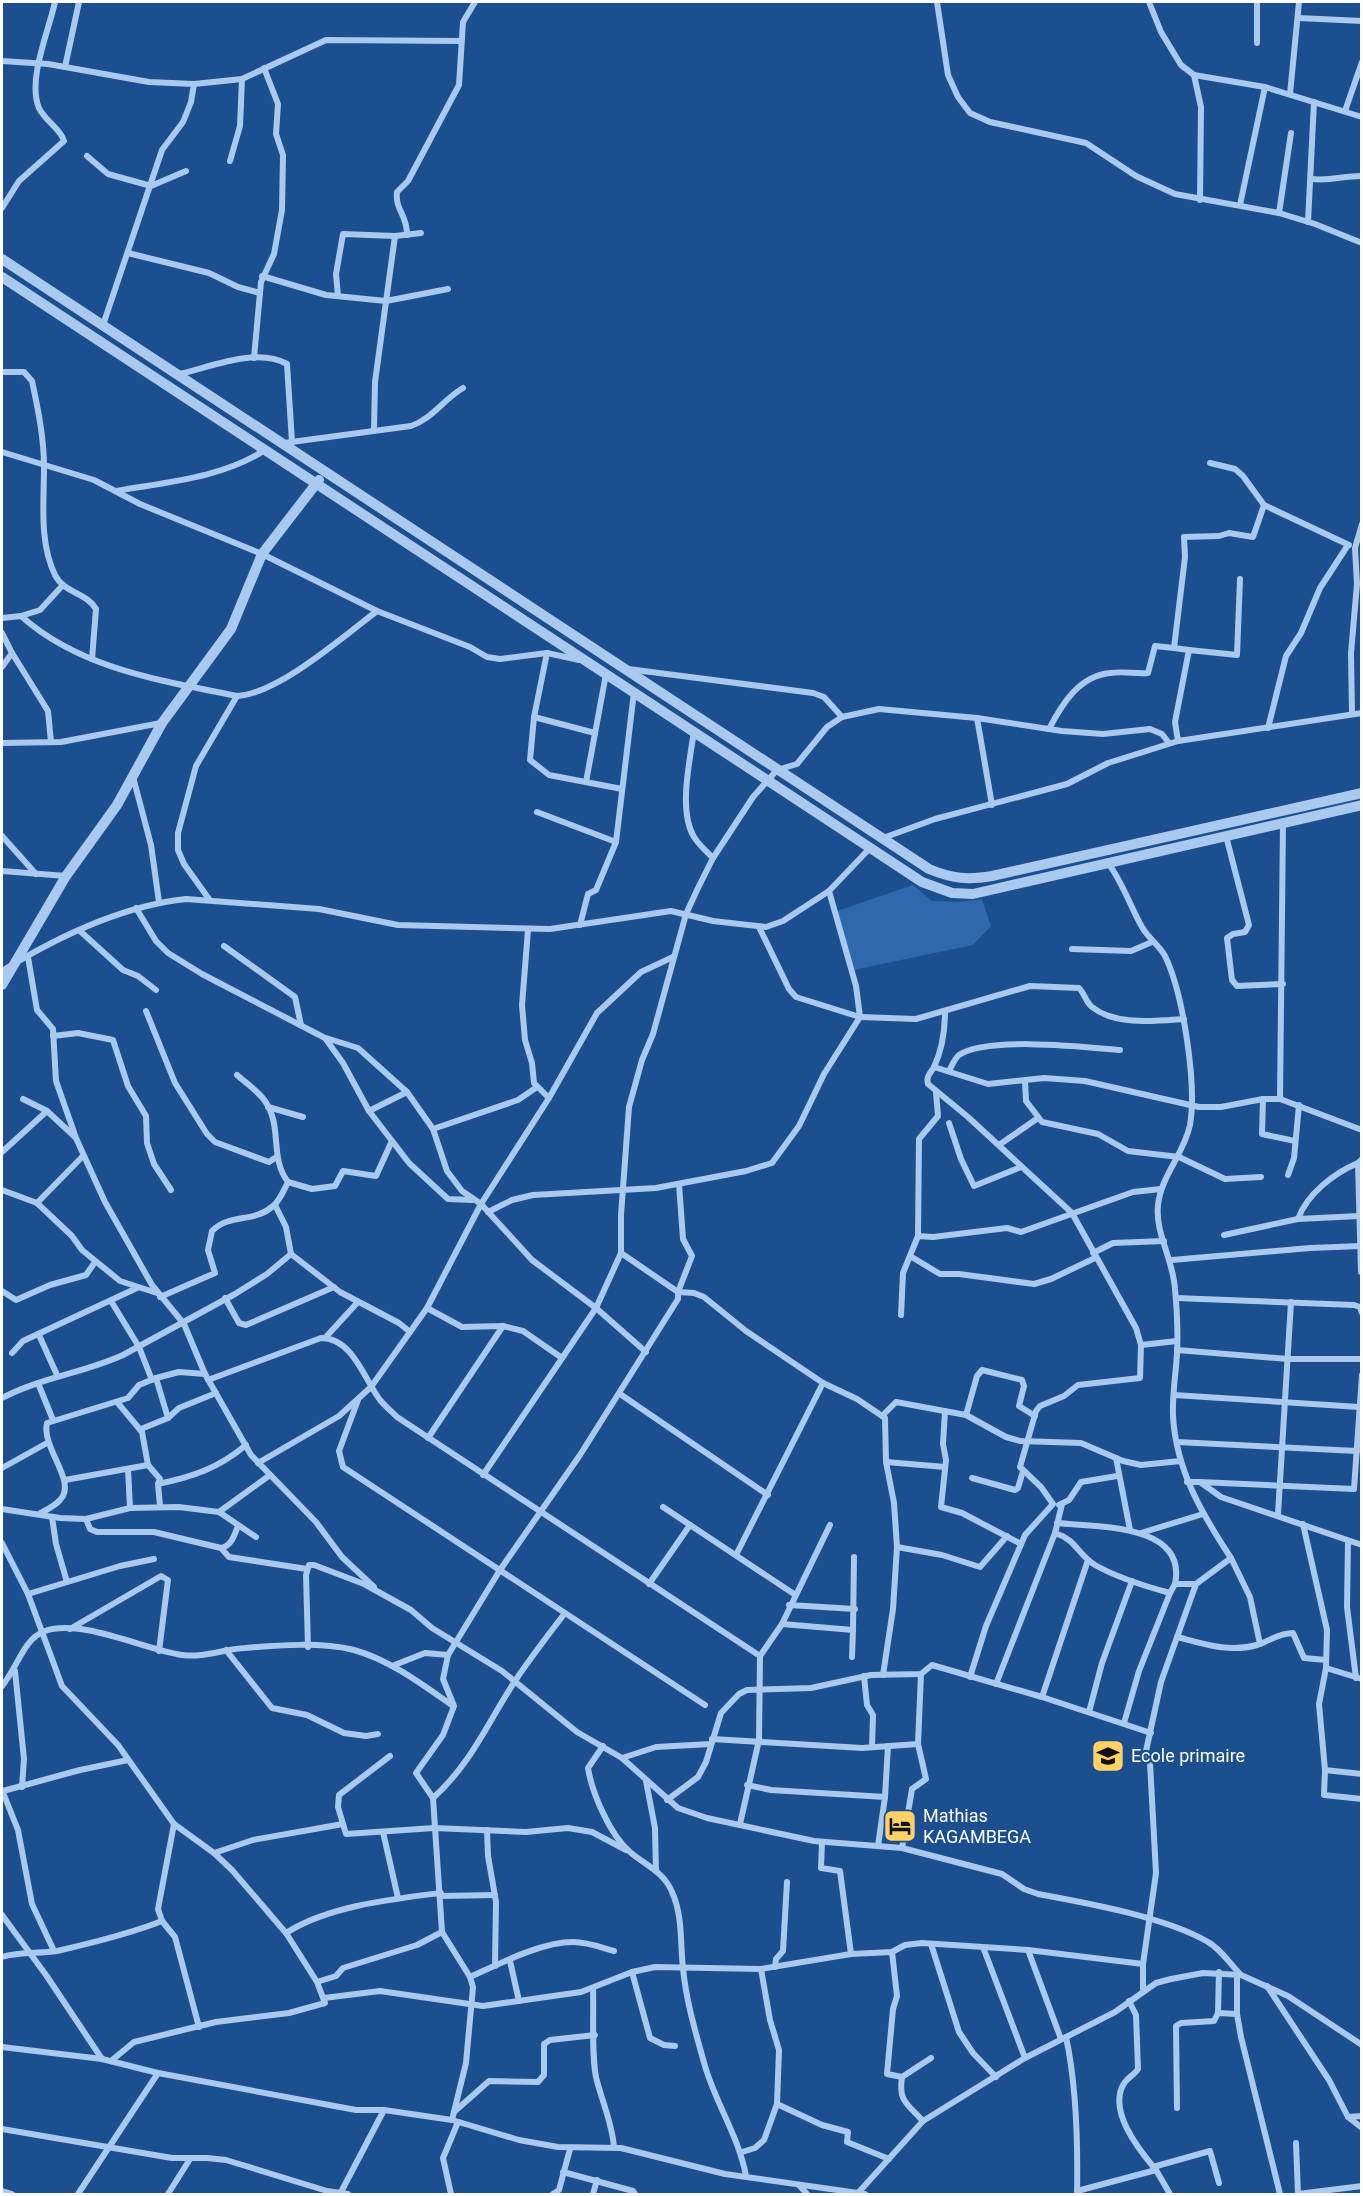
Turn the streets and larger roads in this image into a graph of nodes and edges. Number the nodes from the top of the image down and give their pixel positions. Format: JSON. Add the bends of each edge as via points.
{"nodes":[{"id":1,"x":55,"y":2,"type":"edge"},
{"id":2,"x":79,"y":2,"type":"edge"},
{"id":3,"x":475,"y":2,"type":"edge"},
{"id":4,"x":937,"y":2,"type":"edge"},
{"id":5,"x":1149,"y":2,"type":"edge"},
{"id":6,"x":1257,"y":2,"type":"edge"},
{"id":7,"x":1299,"y":2,"type":"edge"},
{"id":8,"x":1298,"y":18,"type":"junction"},
{"id":9,"x":1362,"y":21,"type":"edge"},
{"id":10,"x":461,"y":41,"type":"junction"},
{"id":11,"x":1257,"y":43,"type":"dead end"},
{"id":12,"x":2,"y":61,"type":"edge"},
{"id":13,"x":1362,"y":62,"type":"edge"},
{"id":14,"x":39,"y":63,"type":"junction"},
{"id":15,"x":64,"y":67,"type":"junction"},
{"id":16,"x":264,"y":68,"type":"junction"},
{"id":17,"x":1194,"y":75,"type":"junction"},
{"id":18,"x":243,"y":79,"type":"junction"},
{"id":19,"x":194,"y":84,"type":"junction"},
{"id":20,"x":1265,"y":87,"type":"junction"},
{"id":21,"x":1290,"y":94,"type":"junction"},
{"id":22,"x":1314,"y":102,"type":"junction"},
{"id":23,"x":1345,"y":111,"type":"junction"},
{"id":24,"x":1362,"y":117,"type":"edge"},
{"id":25,"x":1291,"y":134,"type":"dead end"},
{"id":26,"x":87,"y":156,"type":"dead end"},
{"id":27,"x":230,"y":161,"type":"dead end"},
{"id":28,"x":186,"y":171,"type":"dead end"},
{"id":29,"x":1362,"y":176,"type":"edge"},
{"id":30,"x":1311,"y":179,"type":"junction"},
{"id":31,"x":151,"y":186,"type":"junction"},
{"id":32,"x":1200,"y":200,"type":"junction"},
{"id":33,"x":1240,"y":205,"type":"junction"},
{"id":34,"x":2,"y":208,"type":"edge"},
{"id":35,"x":1279,"y":213,"type":"junction"},
{"id":36,"x":1308,"y":222,"type":"junction"},
{"id":37,"x":421,"y":233,"type":"dead end"},
{"id":38,"x":407,"y":235,"type":"junction"},
{"id":39,"x":395,"y":236,"type":"junction"},
{"id":40,"x":1362,"y":243,"type":"edge"},
{"id":41,"x":128,"y":253,"type":"junction"},
{"id":42,"x":2,"y":259,"type":"edge"},
{"id":43,"x":262,"y":276,"type":"junction"},
{"id":44,"x":2,"y":277,"type":"edge"},
{"id":45,"x":448,"y":290,"type":"dead end"},
{"id":46,"x":260,"y":293,"type":"junction"},
{"id":47,"x":338,"y":296,"type":"junction"},
{"id":48,"x":386,"y":301,"type":"junction"},
{"id":49,"x":102,"y":326,"type":"junction"},
{"id":50,"x":254,"y":358,"type":"junction"},
{"id":51,"x":2,"y":372,"type":"edge"},
{"id":52,"x":179,"y":374,"type":"junction"},
{"id":53,"x":463,"y":388,"type":"dead end"},
{"id":54,"x":374,"y":429,"type":"junction"},
{"id":55,"x":286,"y":443,"type":"junction"},
{"id":56,"x":265,"y":450,"type":"junction"},
{"id":57,"x":2,"y":452,"type":"edge"},
{"id":58,"x":1210,"y":463,"type":"dead end"},
{"id":59,"x":44,"y":465,"type":"junction"},
{"id":60,"x":324,"y":472,"type":"junction"},
{"id":61,"x":315,"y":485,"type":"junction"},
{"id":62,"x":116,"y":491,"type":"junction"},
{"id":63,"x":1264,"y":505,"type":"junction"},
{"id":64,"x":1362,"y":524,"type":"edge"},
{"id":65,"x":1348,"y":545,"type":"junction"},
{"id":66,"x":1355,"y":548,"type":"junction"},
{"id":67,"x":262,"y":554,"type":"junction"},
{"id":68,"x":1240,"y":579,"type":"dead end"},
{"id":69,"x":62,"y":586,"type":"junction"},
{"id":70,"x":377,"y":611,"type":"junction"},
{"id":71,"x":21,"y":616,"type":"junction"},
{"id":72,"x":2,"y":618,"type":"edge"},
{"id":73,"x":2,"y":633,"type":"edge"},
{"id":74,"x":1174,"y":648,"type":"junction"},
{"id":75,"x":1189,"y":650,"type":"junction"},
{"id":76,"x":12,"y":653,"type":"junction"},
{"id":77,"x":547,"y":653,"type":"junction"},
{"id":78,"x":92,"y":659,"type":"junction"},
{"id":79,"x":588,"y":662,"type":"junction"},
{"id":80,"x":2,"y":667,"type":"edge"},
{"id":81,"x":620,"y":668,"type":"junction"},
{"id":82,"x":606,"y":673,"type":"junction"},
{"id":83,"x":190,"y":686,"type":"junction"},
{"id":84,"x":634,"y":692,"type":"junction"},
{"id":85,"x":237,"y":696,"type":"junction"},
{"id":86,"x":1362,"y":713,"type":"edge"},
{"id":87,"x":1352,"y":714,"type":"junction"},
{"id":88,"x":534,"y":717,"type":"junction"},
{"id":89,"x":842,"y":717,"type":"junction"},
{"id":90,"x":977,"y":718,"type":"junction"},
{"id":91,"x":162,"y":723,"type":"junction"},
{"id":92,"x":1268,"y":728,"type":"junction"},
{"id":93,"x":1049,"y":729,"type":"junction"},
{"id":94,"x":694,"y":731,"type":"junction"},
{"id":95,"x":594,"y":732,"type":"junction"},
{"id":96,"x":1178,"y":741,"type":"junction"},
{"id":97,"x":51,"y":742,"type":"junction"},
{"id":98,"x":2,"y":743,"type":"edge"},
{"id":99,"x":1169,"y":743,"type":"junction"},
{"id":100,"x":777,"y":770,"type":"junction"},
{"id":101,"x":133,"y":776,"type":"junction"},
{"id":102,"x":768,"y":780,"type":"junction"},
{"id":103,"x":586,"y":782,"type":"junction"},
{"id":104,"x":622,"y":789,"type":"junction"},
{"id":105,"x":1362,"y":793,"type":"edge"},
{"id":106,"x":992,"y":805,"type":"junction"},
{"id":107,"x":1362,"y":805,"type":"edge"},
{"id":108,"x":537,"y":812,"type":"dead end"},
{"id":109,"x":1283,"y":823,"type":"junction"},
{"id":110,"x":2,"y":836,"type":"edge"},
{"id":111,"x":1226,"y":836,"type":"junction"},
{"id":112,"x":883,"y":839,"type":"junction"},
{"id":113,"x":616,"y":842,"type":"junction"},
{"id":114,"x":871,"y":847,"type":"junction"},
{"id":115,"x":713,"y":858,"type":"junction"},
{"id":116,"x":1108,"y":863,"type":"junction"},
{"id":117,"x":2,"y":871,"type":"edge"},
{"id":118,"x":36,"y":874,"type":"junction"},
{"id":119,"x":66,"y":876,"type":"junction"},
{"id":120,"x":829,"y":891,"type":"junction"},
{"id":121,"x":209,"y":899,"type":"junction"},
{"id":122,"x":159,"y":902,"type":"junction"},
{"id":123,"x":136,"y":908,"type":"junction"},
{"id":124,"x":686,"y":914,"type":"junction"},
{"id":125,"x":580,"y":925,"type":"junction"},
{"id":126,"x":759,"y":927,"type":"junction"},
{"id":127,"x":528,"y":930,"type":"junction"},
{"id":128,"x":80,"y":931,"type":"junction"},
{"id":129,"x":1152,"y":942,"type":"junction"},
{"id":130,"x":224,"y":946,"type":"dead end"},
{"id":131,"x":1072,"y":949,"type":"dead end"},
{"id":132,"x":673,"y":957,"type":"junction"},
{"id":133,"x":23,"y":959,"type":"junction"},
{"id":134,"x":2,"y":970,"type":"edge"},
{"id":135,"x":1283,"y":984,"type":"junction"},
{"id":136,"x":2,"y":985,"type":"edge"},
{"id":137,"x":156,"y":990,"type":"dead end"},
{"id":138,"x":146,"y":1011,"type":"dead end"},
{"id":139,"x":945,"y":1011,"type":"junction"},
{"id":140,"x":860,"y":1017,"type":"junction"},
{"id":141,"x":1184,"y":1019,"type":"junction"},
{"id":142,"x":301,"y":1025,"type":"junction"},
{"id":143,"x":53,"y":1036,"type":"junction"},
{"id":144,"x":325,"y":1038,"type":"junction"},
{"id":145,"x":1120,"y":1050,"type":"dead end"},
{"id":146,"x":934,"y":1067,"type":"junction"},
{"id":147,"x":950,"y":1071,"type":"junction"},
{"id":148,"x":237,"y":1075,"type":"dead end"},
{"id":149,"x":1025,"y":1081,"type":"junction"},
{"id":150,"x":537,"y":1087,"type":"junction"},
{"id":151,"x":407,"y":1092,"type":"junction"},
{"id":152,"x":936,"y":1092,"type":"junction"},
{"id":153,"x":549,"y":1098,"type":"junction"},
{"id":154,"x":23,"y":1099,"type":"dead end"},
{"id":155,"x":1263,"y":1099,"type":"junction"},
{"id":156,"x":1280,"y":1099,"type":"junction"},
{"id":157,"x":1299,"y":1105,"type":"junction"},
{"id":158,"x":1191,"y":1106,"type":"junction"},
{"id":159,"x":268,"y":1107,"type":"junction"},
{"id":160,"x":47,"y":1111,"type":"junction"},
{"id":161,"x":369,"y":1111,"type":"junction"},
{"id":162,"x":303,"y":1118,"type":"dead end"},
{"id":163,"x":1038,"y":1118,"type":"junction"},
{"id":164,"x":949,"y":1123,"type":"dead end"},
{"id":165,"x":432,"y":1129,"type":"junction"},
{"id":166,"x":1362,"y":1130,"type":"edge"},
{"id":167,"x":76,"y":1138,"type":"junction"},
{"id":168,"x":1295,"y":1141,"type":"junction"},
{"id":169,"x":391,"y":1143,"type":"junction"},
{"id":170,"x":999,"y":1145,"type":"junction"},
{"id":171,"x":2,"y":1152,"type":"edge"},
{"id":172,"x":83,"y":1156,"type":"junction"},
{"id":173,"x":1179,"y":1157,"type":"junction"},
{"id":174,"x":275,"y":1158,"type":"junction"},
{"id":175,"x":1360,"y":1161,"type":"edge"},
{"id":176,"x":1021,"y":1167,"type":"junction"},
{"id":177,"x":1288,"y":1175,"type":"dead end"},
{"id":178,"x":1261,"y":1177,"type":"dead end"},
{"id":179,"x":288,"y":1182,"type":"junction"},
{"id":180,"x":679,"y":1184,"type":"junction"},
{"id":181,"x":1161,"y":1189,"type":"junction"},
{"id":182,"x":2,"y":1190,"type":"edge"},
{"id":183,"x":171,"y":1190,"type":"dead end"},
{"id":184,"x":624,"y":1190,"type":"junction"},
{"id":185,"x":472,"y":1200,"type":"junction"},
{"id":186,"x":37,"y":1203,"type":"junction"},
{"id":187,"x":481,"y":1204,"type":"junction"},
{"id":188,"x":275,"y":1205,"type":"junction"},
{"id":189,"x":488,"y":1212,"type":"junction"},
{"id":190,"x":1072,"y":1213,"type":"junction"},
{"id":191,"x":1359,"y":1216,"type":"junction"},
{"id":192,"x":1298,"y":1219,"type":"junction"},
{"id":193,"x":1224,"y":1235,"type":"dead end"},
{"id":194,"x":918,"y":1236,"type":"junction"},
{"id":195,"x":1164,"y":1241,"type":"junction"},
{"id":196,"x":1361,"y":1246,"type":"edge"},
{"id":197,"x":621,"y":1253,"type":"junction"},
{"id":198,"x":291,"y":1254,"type":"junction"},
{"id":199,"x":1094,"y":1255,"type":"junction"},
{"id":200,"x":910,"y":1256,"type":"junction"},
{"id":201,"x":1172,"y":1260,"type":"junction"},
{"id":202,"x":95,"y":1262,"type":"junction"},
{"id":203,"x":1361,"y":1272,"type":"edge"},
{"id":204,"x":334,"y":1287,"type":"junction"},
{"id":205,"x":137,"y":1288,"type":"junction"},
{"id":206,"x":2,"y":1292,"type":"edge"},
{"id":207,"x":678,"y":1292,"type":"junction"},
{"id":208,"x":158,"y":1295,"type":"junction"},
{"id":209,"x":225,"y":1298,"type":"junction"},
{"id":210,"x":1176,"y":1298,"type":"junction"},
{"id":211,"x":111,"y":1301,"type":"junction"},
{"id":212,"x":1291,"y":1302,"type":"junction"},
{"id":213,"x":357,"y":1303,"type":"junction"},
{"id":214,"x":427,"y":1308,"type":"junction"},
{"id":215,"x":596,"y":1308,"type":"junction"},
{"id":216,"x":1362,"y":1313,"type":"edge"},
{"id":217,"x":901,"y":1314,"type":"dead end"},
{"id":218,"x":184,"y":1324,"type":"junction"},
{"id":219,"x":503,"y":1326,"type":"junction"},
{"id":220,"x":410,"y":1332,"type":"junction"},
{"id":221,"x":39,"y":1335,"type":"junction"},
{"id":222,"x":325,"y":1338,"type":"junction"},
{"id":223,"x":1178,"y":1341,"type":"junction"},
{"id":224,"x":1141,"y":1345,"type":"junction"},
{"id":225,"x":139,"y":1347,"type":"junction"},
{"id":226,"x":1178,"y":1350,"type":"junction"},
{"id":227,"x":646,"y":1352,"type":"junction"},
{"id":228,"x":12,"y":1353,"type":"dead end"},
{"id":229,"x":562,"y":1358,"type":"junction"},
{"id":230,"x":1288,"y":1359,"type":"junction"},
{"id":231,"x":1362,"y":1359,"type":"edge"},
{"id":232,"x":57,"y":1375,"type":"junction"},
{"id":233,"x":1362,"y":1375,"type":"edge"},
{"id":234,"x":206,"y":1377,"type":"junction"},
{"id":235,"x":154,"y":1379,"type":"junction"},
{"id":236,"x":38,"y":1383,"type":"junction"},
{"id":237,"x":823,"y":1383,"type":"junction"},
{"id":238,"x":371,"y":1387,"type":"junction"},
{"id":239,"x":216,"y":1393,"type":"junction"},
{"id":240,"x":620,"y":1394,"type":"junction"},
{"id":241,"x":1174,"y":1395,"type":"junction"},
{"id":242,"x":2,"y":1398,"type":"edge"},
{"id":243,"x":359,"y":1400,"type":"junction"},
{"id":244,"x":117,"y":1402,"type":"junction"},
{"id":245,"x":1284,"y":1404,"type":"junction"},
{"id":246,"x":1360,"y":1404,"type":"edge"},
{"id":247,"x":945,"y":1411,"type":"junction"},
{"id":248,"x":966,"y":1415,"type":"junction"},
{"id":249,"x":882,"y":1416,"type":"junction"},
{"id":250,"x":1035,"y":1416,"type":"junction"},
{"id":251,"x":168,"y":1418,"type":"junction"},
{"id":252,"x":53,"y":1420,"type":"junction"},
{"id":253,"x":141,"y":1429,"type":"junction"},
{"id":254,"x":428,"y":1438,"type":"junction"},
{"id":255,"x":1028,"y":1442,"type":"junction"},
{"id":256,"x":1178,"y":1442,"type":"junction"},
{"id":257,"x":47,"y":1443,"type":"junction"},
{"id":258,"x":246,"y":1445,"type":"junction"},
{"id":259,"x":1282,"y":1448,"type":"junction"},
{"id":260,"x":1357,"y":1451,"type":"junction"},
{"id":261,"x":1116,"y":1458,"type":"junction"},
{"id":262,"x":1181,"y":1461,"type":"junction"},
{"id":263,"x":886,"y":1462,"type":"junction"},
{"id":264,"x":258,"y":1463,"type":"junction"},
{"id":265,"x":148,"y":1465,"type":"junction"},
{"id":266,"x":945,"y":1467,"type":"junction"},
{"id":267,"x":2,"y":1468,"type":"edge"},
{"id":268,"x":129,"y":1469,"type":"junction"},
{"id":269,"x":1023,"y":1471,"type":"junction"},
{"id":270,"x":270,"y":1475,"type":"junction"},
{"id":271,"x":483,"y":1475,"type":"junction"},
{"id":272,"x":1117,"y":1476,"type":"junction"},
{"id":273,"x":972,"y":1478,"type":"dead end"},
{"id":274,"x":65,"y":1480,"type":"junction"},
{"id":275,"x":1187,"y":1482,"type":"junction"},
{"id":276,"x":1200,"y":1482,"type":"junction"},
{"id":277,"x":158,"y":1484,"type":"junction"},
{"id":278,"x":1279,"y":1486,"type":"junction"},
{"id":279,"x":768,"y":1495,"type":"junction"},
{"id":280,"x":1053,"y":1504,"type":"junction"},
{"id":281,"x":1062,"y":1504,"type":"junction"},
{"id":282,"x":160,"y":1506,"type":"junction"},
{"id":283,"x":663,"y":1507,"type":"dead end"},
{"id":284,"x":130,"y":1508,"type":"junction"},
{"id":285,"x":2,"y":1509,"type":"edge"},
{"id":286,"x":219,"y":1512,"type":"junction"},
{"id":287,"x":39,"y":1514,"type":"junction"},
{"id":288,"x":541,"y":1514,"type":"junction"},
{"id":289,"x":1203,"y":1514,"type":"junction"},
{"id":290,"x":1278,"y":1514,"type":"junction"},
{"id":291,"x":52,"y":1517,"type":"junction"},
{"id":292,"x":86,"y":1519,"type":"junction"},
{"id":293,"x":1058,"y":1523,"type":"junction"},
{"id":294,"x":1303,"y":1524,"type":"junction"},
{"id":295,"x":690,"y":1525,"type":"junction"},
{"id":296,"x":238,"y":1526,"type":"junction"},
{"id":297,"x":830,"y":1526,"type":"dead end"},
{"id":298,"x":1130,"y":1530,"type":"junction"},
{"id":299,"x":1055,"y":1533,"type":"junction"},
{"id":300,"x":1141,"y":1534,"type":"junction"},
{"id":301,"x":1007,"y":1536,"type":"junction"},
{"id":302,"x":256,"y":1537,"type":"dead end"},
{"id":303,"x":1348,"y":1541,"type":"junction"},
{"id":304,"x":2,"y":1543,"type":"edge"},
{"id":305,"x":1021,"y":1544,"type":"junction"},
{"id":306,"x":1362,"y":1545,"type":"edge"},
{"id":307,"x":897,"y":1547,"type":"junction"},
{"id":308,"x":221,"y":1548,"type":"junction"},
{"id":309,"x":736,"y":1555,"type":"junction"},
{"id":310,"x":854,"y":1557,"type":"dead end"},
{"id":311,"x":1231,"y":1558,"type":"junction"},
{"id":312,"x":154,"y":1559,"type":"dead end"},
{"id":313,"x":1088,"y":1560,"type":"junction"},
{"id":314,"x":308,"y":1569,"type":"junction"},
{"id":315,"x":500,"y":1570,"type":"junction"},
{"id":316,"x":1132,"y":1581,"type":"junction"},
{"id":317,"x":68,"y":1582,"type":"junction"},
{"id":318,"x":649,"y":1584,"type":"junction"},
{"id":319,"x":1175,"y":1584,"type":"junction"},
{"id":320,"x":1196,"y":1584,"type":"junction"},
{"id":321,"x":379,"y":1592,"type":"junction"},
{"id":322,"x":1170,"y":1593,"type":"junction"},
{"id":323,"x":28,"y":1594,"type":"junction"},
{"id":324,"x":794,"y":1594,"type":"junction"},
{"id":325,"x":789,"y":1605,"type":"junction"},
{"id":326,"x":855,"y":1609,"type":"junction"},
{"id":327,"x":565,"y":1613,"type":"junction"},
{"id":328,"x":782,"y":1624,"type":"junction"},
{"id":329,"x":69,"y":1629,"type":"junction"},
{"id":330,"x":853,"y":1630,"type":"junction"},
{"id":331,"x":43,"y":1632,"type":"junction"},
{"id":332,"x":1177,"y":1637,"type":"junction"},
{"id":333,"x":454,"y":1642,"type":"junction"},
{"id":334,"x":1260,"y":1644,"type":"junction"},
{"id":335,"x":308,"y":1647,"type":"junction"},
{"id":336,"x":226,"y":1650,"type":"junction"},
{"id":337,"x":159,"y":1651,"type":"junction"},
{"id":338,"x":448,"y":1655,"type":"junction"},
{"id":339,"x":760,"y":1656,"type":"junction"},
{"id":340,"x":852,"y":1657,"type":"dead end"},
{"id":341,"x":1326,"y":1660,"type":"junction"},
{"id":342,"x":1362,"y":1662,"type":"edge"},
{"id":343,"x":1354,"y":1665,"type":"junction"},
{"id":344,"x":392,"y":1666,"type":"junction"},
{"id":345,"x":1326,"y":1668,"type":"junction"},
{"id":346,"x":15,"y":1671,"type":"junction"},
{"id":347,"x":921,"y":1674,"type":"junction"},
{"id":348,"x":883,"y":1675,"type":"junction"},
{"id":349,"x":864,"y":1676,"type":"junction"},
{"id":350,"x":970,"y":1677,"type":"junction"},
{"id":351,"x":1359,"y":1678,"type":"edge"},
{"id":352,"x":515,"y":1682,"type":"junction"},
{"id":353,"x":996,"y":1684,"type":"junction"},
{"id":354,"x":2,"y":1686,"type":"edge"},
{"id":355,"x":761,"y":1690,"type":"junction"},
{"id":356,"x":1042,"y":1697,"type":"junction"},
{"id":357,"x":705,"y":1705,"type":"dead end"},
{"id":358,"x":454,"y":1706,"type":"junction"},
{"id":359,"x":1089,"y":1712,"type":"junction"},
{"id":360,"x":1125,"y":1723,"type":"junction"},
{"id":361,"x":1151,"y":1733,"type":"junction"},
{"id":362,"x":378,"y":1734,"type":"dead end"},
{"id":363,"x":759,"y":1740,"type":"junction"},
{"id":364,"x":712,"y":1741,"type":"junction"},
{"id":365,"x":918,"y":1744,"type":"junction"},
{"id":366,"x":603,"y":1746,"type":"junction"},
{"id":367,"x":888,"y":1746,"type":"junction"},
{"id":368,"x":872,"y":1748,"type":"junction"},
{"id":369,"x":390,"y":1756,"type":"dead end"},
{"id":370,"x":622,"y":1758,"type":"junction"},
{"id":371,"x":128,"y":1760,"type":"junction"},
{"id":372,"x":1325,"y":1770,"type":"junction"},
{"id":373,"x":1362,"y":1774,"type":"edge"},
{"id":374,"x":646,"y":1781,"type":"junction"},
{"id":375,"x":747,"y":1785,"type":"junction"},
{"id":376,"x":22,"y":1787,"type":"junction"},
{"id":377,"x":2,"y":1791,"type":"edge"},
{"id":378,"x":885,"y":1797,"type":"junction"},
{"id":379,"x":433,"y":1798,"type":"junction"},
{"id":380,"x":1362,"y":1799,"type":"edge"},
{"id":381,"x":667,"y":1800,"type":"junction"},
{"id":382,"x":174,"y":1824,"type":"junction"},
{"id":383,"x":343,"y":1824,"type":"junction"},
{"id":384,"x":740,"y":1824,"type":"junction"},
{"id":385,"x":434,"y":1828,"type":"junction"},
{"id":386,"x":487,"y":1830,"type":"junction"},
{"id":387,"x":383,"y":1832,"type":"junction"},
{"id":388,"x":822,"y":1842,"type":"junction"},
{"id":389,"x":878,"y":1846,"type":"junction"},
{"id":390,"x":902,"y":1848,"type":"junction"},
{"id":391,"x":629,"y":1851,"type":"junction"},
{"id":392,"x":214,"y":1853,"type":"junction"},
{"id":393,"x":656,"y":1871,"type":"junction"},
{"id":394,"x":787,"y":1882,"type":"dead end"},
{"id":395,"x":441,"y":1894,"type":"junction"},
{"id":396,"x":495,"y":1895,"type":"junction"},
{"id":397,"x":398,"y":1898,"type":"junction"},
{"id":398,"x":2,"y":1915,"type":"edge"},
{"id":399,"x":1151,"y":1920,"type":"junction"},
{"id":400,"x":162,"y":1922,"type":"junction"},
{"id":401,"x":442,"y":1932,"type":"junction"},
{"id":402,"x":286,"y":1934,"type":"junction"},
{"id":403,"x":930,"y":1944,"type":"junction"},
{"id":404,"x":983,"y":1947,"type":"junction"},
{"id":405,"x":1028,"y":1950,"type":"junction"},
{"id":406,"x":28,"y":1951,"type":"junction"},
{"id":407,"x":54,"y":1951,"type":"junction"},
{"id":408,"x":614,"y":1951,"type":"dead end"},
{"id":409,"x":892,"y":1952,"type":"junction"},
{"id":410,"x":851,"y":1954,"type":"junction"},
{"id":411,"x":2,"y":1957,"type":"edge"},
{"id":412,"x":510,"y":1961,"type":"junction"},
{"id":413,"x":1143,"y":1964,"type":"junction"},
{"id":414,"x":495,"y":1966,"type":"junction"},
{"id":415,"x":683,"y":1966,"type":"junction"},
{"id":416,"x":775,"y":1967,"type":"junction"},
{"id":417,"x":761,"y":1969,"type":"junction"},
{"id":418,"x":632,"y":1972,"type":"junction"},
{"id":419,"x":1219,"y":1972,"type":"junction"},
{"id":420,"x":1239,"y":1974,"type":"junction"},
{"id":421,"x":470,"y":1977,"type":"junction"},
{"id":422,"x":317,"y":1982,"type":"junction"},
{"id":423,"x":1267,"y":1986,"type":"junction"},
{"id":424,"x":593,"y":1988,"type":"junction"},
{"id":425,"x":1143,"y":1991,"type":"junction"},
{"id":426,"x":324,"y":1998,"type":"junction"},
{"id":427,"x":519,"y":2001,"type":"junction"},
{"id":428,"x":1129,"y":2001,"type":"junction"},
{"id":429,"x":473,"y":2006,"type":"junction"},
{"id":430,"x":1218,"y":2013,"type":"junction"},
{"id":431,"x":1237,"y":2014,"type":"junction"},
{"id":432,"x":199,"y":2027,"type":"junction"},
{"id":433,"x":594,"y":2035,"type":"junction"},
{"id":434,"x":1063,"y":2038,"type":"junction"},
{"id":435,"x":1362,"y":2044,"type":"edge"},
{"id":436,"x":675,"y":2046,"type":"dead end"},
{"id":437,"x":2,"y":2047,"type":"edge"},
{"id":438,"x":931,"y":2058,"type":"dead end"},
{"id":439,"x":1025,"y":2058,"type":"junction"},
{"id":440,"x":102,"y":2059,"type":"junction"},
{"id":441,"x":111,"y":2061,"type":"junction"},
{"id":442,"x":158,"y":2073,"type":"junction"},
{"id":443,"x":996,"y":2077,"type":"junction"},
{"id":444,"x":903,"y":2078,"type":"junction"},
{"id":445,"x":777,"y":2104,"type":"junction"},
{"id":446,"x":1177,"y":2108,"type":"dead end"},
{"id":447,"x":384,"y":2110,"type":"junction"},
{"id":448,"x":454,"y":2112,"type":"junction"},
{"id":449,"x":1362,"y":2116,"type":"edge"},
{"id":450,"x":1348,"y":2117,"type":"junction"},
{"id":451,"x":455,"y":2121,"type":"junction"},
{"id":452,"x":923,"y":2121,"type":"junction"},
{"id":453,"x":1362,"y":2128,"type":"edge"},
{"id":454,"x":2,"y":2129,"type":"edge"},
{"id":455,"x":1296,"y":2143,"type":"dead end"},
{"id":456,"x":614,"y":2147,"type":"junction"},
{"id":457,"x":108,"y":2148,"type":"junction"},
{"id":458,"x":570,"y":2149,"type":"junction"},
{"id":459,"x":742,"y":2152,"type":"junction"},
{"id":460,"x":190,"y":2158,"type":"junction"},
{"id":461,"x":889,"y":2159,"type":"junction"},
{"id":462,"x":1154,"y":2168,"type":"junction"},
{"id":463,"x":563,"y":2172,"type":"junction"},
{"id":464,"x":746,"y":2176,"type":"junction"},
{"id":465,"x":597,"y":2180,"type":"junction"},
{"id":466,"x":1219,"y":2183,"type":"dead end"},
{"id":467,"x":798,"y":2185,"type":"junction"},
{"id":468,"x":1362,"y":2186,"type":"edge"},
{"id":469,"x":2,"y":2191,"type":"edge"},
{"id":470,"x":1077,"y":2193,"type":"edge"},
{"id":471,"x":12,"y":2194,"type":"edge"},
{"id":472,"x":78,"y":2194,"type":"edge"},
{"id":473,"x":168,"y":2194,"type":"edge"},
{"id":474,"x":340,"y":2194,"type":"edge"},
{"id":475,"x":348,"y":2194,"type":"edge"},
{"id":476,"x":451,"y":2194,"type":"edge"},
{"id":477,"x":553,"y":2194,"type":"edge"},
{"id":478,"x":593,"y":2194,"type":"edge"},
{"id":479,"x":635,"y":2194,"type":"edge"},
{"id":480,"x":807,"y":2194,"type":"edge"},
{"id":481,"x":861,"y":2194,"type":"edge"},
{"id":482,"x":1170,"y":2194,"type":"edge"},
{"id":483,"x":1280,"y":2194,"type":"edge"}],
"edges":[{"from":1,"to":14,"type":"street"},
{"from":2,"to":15,"type":"street"},
{"from":3,"to":10,"type":"street","via":[[465,15]]},
{"from":4,"to":32,"type":"street","via":[[948,75],[970,112],[1000,125],[1086,143],[1148,182]]},
{"from":5,"to":17,"type":"street","via":[[1181,65]]},
{"from":6,"to":11,"type":"street"},
{"from":7,"to":8,"type":"street"},
{"from":8,"to":9,"type":"street"},
{"from":8,"to":21,"type":"street"},
{"from":10,"to":16,"type":"street","via":[[326,40]]},
{"from":10,"to":38,"type":"street","via":[[459,85],[408,181],[398,192],[397,205],[407,220]]},
{"from":12,"to":14,"type":"street"},
{"from":13,"to":23,"type":"street"},
{"from":14,"to":15,"type":"street"},
{"from":14,"to":34,"type":"street","via":[[37,103],[64,141],[20,181]]},
{"from":15,"to":19,"type":"street","via":[[149,82]]},
{"from":16,"to":18,"type":"street"},
{"from":16,"to":43,"type":"street","via":[[278,98],[276,134],[283,162],[282,216],[274,254]]},
{"from":17,"to":20,"type":"street"},
{"from":17,"to":32,"type":"street","via":[[1201,107]]},
{"from":18,"to":19,"type":"street"},
{"from":18,"to":27,"type":"street","via":[[240,126]]},
{"from":19,"to":31,"type":"street","via":[[189,110],[162,150]]},
{"from":20,"to":21,"type":"street"},
{"from":20,"to":33,"type":"street"},
{"from":21,"to":22,"type":"street"},
{"from":22,"to":23,"type":"street"},
{"from":22,"to":30,"type":"street"},
{"from":23,"to":24,"type":"street"},
{"from":25,"to":35,"type":"street"},
{"from":26,"to":31,"type":"street","via":[[108,174]]},
{"from":28,"to":31,"type":"street"},
{"from":29,"to":30,"type":"street","via":[[1344,176],[1333,181]]},
{"from":30,"to":36,"type":"street"},
{"from":31,"to":41,"type":"street"},
{"from":32,"to":33,"type":"street"},
{"from":33,"to":35,"type":"street"},
{"from":35,"to":36,"type":"street"},
{"from":36,"to":40,"type":"street"},
{"from":37,"to":38,"type":"street"},
{"from":38,"to":39,"type":"street"},
{"from":39,"to":47,"type":"street","via":[[347,232],[342,235],[336,274]]},
{"from":39,"to":48,"type":"street"},
{"from":41,"to":46,"type":"street","via":[[209,273]]},
{"from":41,"to":49,"type":"street"},
{"from":42,"to":49,"type":"street"},
{"from":43,"to":46,"type":"street"},
{"from":43,"to":47,"type":"street"},
{"from":44,"to":56,"type":"street"},
{"from":45,"to":48,"type":"street"},
{"from":46,"to":50,"type":"street"},
{"from":47,"to":48,"type":"street"},
{"from":48,"to":54,"type":"street","via":[[375,382]]},
{"from":49,"to":52,"type":"street"},
{"from":50,"to":52,"type":"street"},
{"from":50,"to":55,"type":"street","via":[[287,364]]},
{"from":51,"to":59,"type":"street","via":[[24,372],[32,381]]},
{"from":52,"to":55,"type":"street"},
{"from":53,"to":54,"type":"street","via":[[419,423]]},
{"from":54,"to":55,"type":"street"},
{"from":55,"to":60,"type":"street"},
{"from":56,"to":61,"type":"street"},
{"from":56,"to":62,"type":"street","via":[[232,468]]},
{"from":57,"to":59,"type":"street"},
{"from":58,"to":63,"type":"street","via":[[1234,469],[1243,476]]},
{"from":59,"to":62,"type":"street","via":[[81,475]]},
{"from":59,"to":69,"type":"street","via":[[46,536],[53,571]]},
{"from":60,"to":61,"type":"street"},
{"from":60,"to":81,"type":"street"},
{"from":61,"to":67,"type":"street"},
{"from":61,"to":79,"type":"street"},
{"from":62,"to":67,"type":"street"},
{"from":63,"to":65,"type":"street"},
{"from":63,"to":74,"type":"street","via":[[1254,537],[1229,533],[1184,537]]},
{"from":64,"to":66,"type":"street"},
{"from":65,"to":66,"type":"street"},
{"from":65,"to":92,"type":"street","via":[[1320,588],[1301,633],[1286,656]]},
{"from":66,"to":87,"type":"street"},
{"from":67,"to":70,"type":"street"},
{"from":67,"to":83,"type":"street","via":[[231,629]]},
{"from":68,"to":75,"type":"street","via":[[1237,655]]},
{"from":69,"to":71,"type":"street","via":[[40,610]]},
{"from":69,"to":78,"type":"street","via":[[96,609]]},
{"from":70,"to":77,"type":"street","via":[[487,657]]},
{"from":70,"to":85,"type":"street","via":[[301,667],[259,692]]},
{"from":71,"to":72,"type":"street"},
{"from":71,"to":78,"type":"street","via":[[36,629]]},
{"from":73,"to":76,"type":"street"},
{"from":74,"to":75,"type":"street"},
{"from":74,"to":93,"type":"street","via":[[1155,646],[1148,673],[1104,674],[1078,687],[1069,694]]},
{"from":75,"to":96,"type":"street","via":[[1175,722]]},
{"from":76,"to":80,"type":"street"},
{"from":76,"to":97,"type":"street","via":[[48,711]]},
{"from":77,"to":79,"type":"street"},
{"from":77,"to":88,"type":"street"},
{"from":78,"to":83,"type":"street"},
{"from":79,"to":82,"type":"street"},
{"from":81,"to":89,"type":"street","via":[[813,693],[824,697]]},
{"from":81,"to":100,"type":"street"},
{"from":82,"to":84,"type":"street"},
{"from":82,"to":95,"type":"street"},
{"from":83,"to":85,"type":"street"},
{"from":83,"to":91,"type":"street"},
{"from":84,"to":94,"type":"street"},
{"from":84,"to":104,"type":"street"},
{"from":85,"to":121,"type":"street","via":[[196,766],[178,833],[183,864]]},
{"from":86,"to":87,"type":"street"},
{"from":87,"to":92,"type":"street"},
{"from":88,"to":95,"type":"street"},
{"from":88,"to":103,"type":"street","via":[[530,760],[549,775]]},
{"from":89,"to":90,"type":"street","via":[[879,710]]},
{"from":89,"to":100,"type":"street","via":[[827,727],[796,764]]},
{"from":90,"to":93,"type":"street"},
{"from":90,"to":106,"type":"street"},
{"from":91,"to":97,"type":"street","via":[[87,739]]},
{"from":91,"to":101,"type":"street"},
{"from":92,"to":96,"type":"street"},
{"from":93,"to":99,"type":"street","via":[[1103,734],[1150,729],[1162,734]]},
{"from":94,"to":102,"type":"street"},
{"from":94,"to":115,"type":"street","via":[[686,793],[688,824]]},
{"from":95,"to":103,"type":"street"},
{"from":96,"to":99,"type":"street"},
{"from":97,"to":98,"type":"street"},
{"from":99,"to":106,"type":"street","via":[[1108,763],[1067,784]]},
{"from":100,"to":102,"type":"street"},
{"from":100,"to":112,"type":"street"},
{"from":101,"to":119,"type":"street"},
{"from":101,"to":122,"type":"street","via":[[149,836]]},
{"from":102,"to":114,"type":"street"},
{"from":102,"to":115,"type":"street"},
{"from":103,"to":104,"type":"street"},
{"from":104,"to":113,"type":"street"},
{"from":105,"to":112,"type":"street","via":[[968,880],[929,869]]},
{"from":106,"to":112,"type":"street","via":[[935,819]]},
{"from":107,"to":109,"type":"street"},
{"from":108,"to":113,"type":"street"},
{"from":109,"to":111,"type":"street"},
{"from":109,"to":135,"type":"street"},
{"from":110,"to":118,"type":"street"},
{"from":111,"to":116,"type":"street"},
{"from":111,"to":135,"type":"street","via":[[1249,925],[1245,932],[1227,938],[1233,983]]},
{"from":113,"to":125,"type":"street","via":[[596,890],[588,894]]},
{"from":114,"to":116,"type":"street","via":[[922,882],[963,894]]},
{"from":114,"to":120,"type":"street"},
{"from":115,"to":124,"type":"street"},
{"from":116,"to":129,"type":"street"},
{"from":117,"to":118,"type":"street"},
{"from":118,"to":119,"type":"street"},
{"from":119,"to":133,"type":"street"},
{"from":120,"to":126,"type":"street","via":[[783,921]]},
{"from":120,"to":140,"type":"street","via":[[856,986]]},
{"from":121,"to":122,"type":"street"},
{"from":121,"to":127,"type":"street","via":[[336,911],[398,925]]},
{"from":122,"to":123,"type":"street"},
{"from":123,"to":128,"type":"street"},
{"from":123,"to":142,"type":"street","via":[[168,953]]},
{"from":124,"to":125,"type":"street","via":[[663,911]]},
{"from":124,"to":126,"type":"street"},
{"from":124,"to":132,"type":"street"},
{"from":125,"to":127,"type":"street"},
{"from":126,"to":140,"type":"street","via":[[796,997]]},
{"from":127,"to":150,"type":"street","via":[[522,1005],[525,1040]]},
{"from":128,"to":133,"type":"street"},
{"from":128,"to":137,"type":"street","via":[[123,970]]},
{"from":129,"to":131,"type":"street","via":[[1131,951]]},
{"from":129,"to":141,"type":"street","via":[[1166,959]]},
{"from":130,"to":142,"type":"street","via":[[295,997]]},
{"from":132,"to":153,"type":"street","via":[[641,972],[597,1013]]},
{"from":132,"to":184,"type":"street","via":[[629,1107]]},
{"from":133,"to":134,"type":"street"},
{"from":133,"to":136,"type":"street"},
{"from":133,"to":143,"type":"street","via":[[37,1010],[53,1029]]},
{"from":135,"to":156,"type":"street"},
{"from":138,"to":174,"type":"street","via":[[175,1083],[207,1134],[215,1142],[269,1162]]},
{"from":139,"to":140,"type":"street","via":[[916,1019]]},
{"from":139,"to":141,"type":"street","via":[[1042,985],[1079,988],[1092,1007],[1113,1017]]},
{"from":139,"to":146,"type":"street","via":[[945,1032]]},
{"from":140,"to":180,"type":"street","via":[[775,1161]]},
{"from":141,"to":158,"type":"street"},
{"from":142,"to":144,"type":"street"},
{"from":143,"to":167,"type":"street","via":[[56,1081]]},
{"from":143,"to":183,"type":"street","via":[[78,1034],[113,1040],[128,1086],[146,1116],[147,1143],[154,1164]]},
{"from":144,"to":151,"type":"street","via":[[358,1048]]},
{"from":144,"to":161,"type":"street"},
{"from":145,"to":147,"type":"street","via":[[1041,1045],[992,1047],[961,1053]]},
{"from":146,"to":147,"type":"street"},
{"from":146,"to":152,"type":"street","via":[[927,1081]]},
{"from":147,"to":149,"type":"street","via":[[988,1084]]},
{"from":148,"to":159,"type":"street"},
{"from":149,"to":158,"type":"street","via":[[1085,1080]]},
{"from":149,"to":163,"type":"street","via":[[1026,1101]]},
{"from":150,"to":153,"type":"street"},
{"from":150,"to":165,"type":"street","via":[[518,1100]]},
{"from":151,"to":161,"type":"street"},
{"from":151,"to":165,"type":"street"},
{"from":152,"to":170,"type":"street"},
{"from":152,"to":194,"type":"street","via":[[938,1116],[921,1134],[918,1149]]},
{"from":153,"to":187,"type":"street"},
{"from":154,"to":160,"type":"street"},
{"from":155,"to":156,"type":"street"},
{"from":155,"to":158,"type":"street","via":[[1221,1107]]},
{"from":155,"to":168,"type":"street","via":[[1262,1134]]},
{"from":156,"to":157,"type":"street"},
{"from":157,"to":166,"type":"street"},
{"from":157,"to":168,"type":"street"},
{"from":158,"to":173,"type":"street","via":[[1189,1129]]},
{"from":159,"to":162,"type":"street"},
{"from":159,"to":174,"type":"street","via":[[278,1149]]},
{"from":160,"to":167,"type":"street"},
{"from":160,"to":171,"type":"street"},
{"from":161,"to":169,"type":"street"},
{"from":163,"to":170,"type":"street"},
{"from":163,"to":173,"type":"street","via":[[1066,1129],[1098,1134],[1128,1151]]},
{"from":164,"to":176,"type":"street","via":[[974,1186]]},
{"from":165,"to":185,"type":"street","via":[[447,1171]]},
{"from":167,"to":172,"type":"street"},
{"from":168,"to":177,"type":"street"},
{"from":169,"to":179,"type":"street","via":[[376,1176],[343,1171],[335,1186],[324,1190]]},
{"from":169,"to":185,"type":"street","via":[[448,1198]]},
{"from":170,"to":176,"type":"street"},
{"from":172,"to":186,"type":"street"},
{"from":172,"to":208,"type":"street"},
{"from":173,"to":178,"type":"street","via":[[1226,1179]]},
{"from":173,"to":181,"type":"street"},
{"from":174,"to":179,"type":"street"},
{"from":175,"to":191,"type":"street"},
{"from":175,"to":192,"type":"street","via":[[1344,1169],[1304,1203]]},
{"from":176,"to":190,"type":"street"},
{"from":179,"to":188,"type":"street"},
{"from":180,"to":184,"type":"street"},
{"from":180,"to":207,"type":"street","via":[[683,1239],[692,1256]]},
{"from":181,"to":190,"type":"street","via":[[1133,1192]]},
{"from":181,"to":195,"type":"street","via":[[1158,1222]]},
{"from":182,"to":186,"type":"street"},
{"from":184,"to":189,"type":"street","via":[[533,1195]]},
{"from":184,"to":197,"type":"street"},
{"from":185,"to":187,"type":"street"},
{"from":186,"to":202,"type":"street"},
{"from":187,"to":189,"type":"street"},
{"from":187,"to":214,"type":"street"},
{"from":188,"to":198,"type":"street","via":[[286,1227]]},
{"from":188,"to":208,"type":"street","via":[[252,1217],[228,1219],[218,1225],[208,1243],[215,1273]]},
{"from":189,"to":215,"type":"street","via":[[532,1260]]},
{"from":190,"to":194,"type":"street","via":[[1021,1232],[1007,1227]]},
{"from":190,"to":199,"type":"street"},
{"from":191,"to":192,"type":"street"},
{"from":191,"to":196,"type":"street"},
{"from":192,"to":193,"type":"street"},
{"from":194,"to":200,"type":"street"},
{"from":195,"to":199,"type":"street","via":[[1113,1243]]},
{"from":195,"to":201,"type":"street"},
{"from":196,"to":201,"type":"street"},
{"from":196,"to":203,"type":"street"},
{"from":197,"to":207,"type":"street"},
{"from":197,"to":215,"type":"street"},
{"from":198,"to":204,"type":"street"},
{"from":198,"to":209,"type":"street","via":[[267,1274]]},
{"from":199,"to":200,"type":"street","via":[[1051,1280],[1034,1284],[940,1274]]},
{"from":199,"to":224,"type":"street","via":[[1132,1318]]},
{"from":200,"to":217,"type":"street","via":[[903,1273]]},
{"from":201,"to":210,"type":"street"},
{"from":202,"to":205,"type":"street"},
{"from":202,"to":206,"type":"street","via":[[86,1275],[50,1284],[16,1300]]},
{"from":204,"to":209,"type":"street","via":[[246,1325],[239,1323]]},
{"from":204,"to":213,"type":"street"},
{"from":205,"to":208,"type":"street"},
{"from":205,"to":211,"type":"street"},
{"from":207,"to":227,"type":"street","via":[[678,1299]]},
{"from":207,"to":237,"type":"street","via":[[704,1297]]},
{"from":208,"to":218,"type":"street"},
{"from":209,"to":218,"type":"street"},
{"from":210,"to":212,"type":"street"},
{"from":210,"to":223,"type":"street"},
{"from":211,"to":221,"type":"street"},
{"from":211,"to":225,"type":"street"},
{"from":212,"to":216,"type":"street","via":[[1354,1305]]},
{"from":212,"to":230,"type":"street"},
{"from":213,"to":220,"type":"street"},
{"from":213,"to":222,"type":"street"},
{"from":214,"to":219,"type":"street","via":[[462,1327]]},
{"from":214,"to":220,"type":"street"},
{"from":215,"to":227,"type":"street"},
{"from":215,"to":229,"type":"street"},
{"from":218,"to":225,"type":"street"},
{"from":218,"to":234,"type":"street"},
{"from":219,"to":229,"type":"street","via":[[523,1331]]},
{"from":219,"to":254,"type":"street"},
{"from":220,"to":238,"type":"street"},
{"from":221,"to":228,"type":"street","via":[[22,1341]]},
{"from":221,"to":232,"type":"street"},
{"from":222,"to":234,"type":"street"},
{"from":222,"to":238,"type":"street","via":[[349,1352]]},
{"from":223,"to":224,"type":"street"},
{"from":223,"to":226,"type":"street"},
{"from":224,"to":250,"type":"street","via":[[1140,1378],[1078,1385],[1037,1408]]},
{"from":225,"to":232,"type":"street","via":[[107,1363]]},
{"from":225,"to":235,"type":"street"},
{"from":226,"to":230,"type":"street"},
{"from":226,"to":241,"type":"street"},
{"from":227,"to":240,"type":"street"},
{"from":229,"to":271,"type":"street"},
{"from":230,"to":231,"type":"street"},
{"from":230,"to":245,"type":"street"},
{"from":232,"to":236,"type":"street"},
{"from":233,"to":246,"type":"street"},
{"from":234,"to":235,"type":"street","via":[[178,1372]]},
{"from":234,"to":239,"type":"street"},
{"from":235,"to":244,"type":"street"},
{"from":235,"to":251,"type":"street"},
{"from":236,"to":242,"type":"street"},
{"from":236,"to":252,"type":"street"},
{"from":237,"to":249,"type":"street"},
{"from":237,"to":279,"type":"street"},
{"from":238,"to":243,"type":"street"},
{"from":238,"to":254,"type":"street","via":[[397,1417]]},
{"from":239,"to":251,"type":"street","via":[[179,1408]]},
{"from":239,"to":258,"type":"street"},
{"from":240,"to":279,"type":"street"},
{"from":240,"to":288,"type":"street"},
{"from":241,"to":245,"type":"street"},
{"from":241,"to":256,"type":"street"},
{"from":243,"to":264,"type":"street"},
{"from":243,"to":315,"type":"street","via":[[339,1451],[343,1467]]},
{"from":244,"to":252,"type":"street"},
{"from":244,"to":253,"type":"street"},
{"from":245,"to":246,"type":"street"},
{"from":245,"to":259,"type":"street"},
{"from":246,"to":260,"type":"street"},
{"from":247,"to":248,"type":"street"},
{"from":247,"to":249,"type":"street","via":[[896,1402]]},
{"from":247,"to":266,"type":"street"},
{"from":248,"to":250,"type":"street","via":[[982,1370],[1022,1380],[1019,1406]]},
{"from":248,"to":255,"type":"street","via":[[1006,1437]]},
{"from":249,"to":263,"type":"street"},
{"from":250,"to":255,"type":"street"},
{"from":251,"to":253,"type":"street"},
{"from":252,"to":257,"type":"street","via":[[46,1426]]},
{"from":253,"to":265,"type":"street"},
{"from":254,"to":271,"type":"street"},
{"from":255,"to":261,"type":"street","via":[[1081,1443]]},
{"from":255,"to":269,"type":"street","via":[[1020,1466]]},
{"from":256,"to":259,"type":"street"},
{"from":256,"to":262,"type":"street"},
{"from":257,"to":267,"type":"street"},
{"from":257,"to":274,"type":"street"},
{"from":258,"to":264,"type":"street"},
{"from":258,"to":277,"type":"street","via":[[217,1467],[190,1478]]},
{"from":259,"to":260,"type":"street"},
{"from":259,"to":278,"type":"street"},
{"from":260,"to":278,"type":"street","via":[[1354,1489]]},
{"from":261,"to":262,"type":"street","via":[[1141,1465]]},
{"from":261,"to":272,"type":"street"},
{"from":262,"to":275,"type":"street"},
{"from":263,"to":266,"type":"street"},
{"from":263,"to":307,"type":"street"},
{"from":264,"to":270,"type":"street"},
{"from":265,"to":268,"type":"street"},
{"from":265,"to":277,"type":"street","via":[[160,1479]]},
{"from":266,"to":301,"type":"street","via":[[941,1507]]},
{"from":268,"to":274,"type":"street"},
{"from":268,"to":284,"type":"street"},
{"from":269,"to":273,"type":"street","via":[[1015,1490]]},
{"from":269,"to":280,"type":"street"},
{"from":270,"to":286,"type":"street"},
{"from":270,"to":321,"type":"street","via":[[316,1522],[342,1557]]},
{"from":271,"to":288,"type":"street"},
{"from":272,"to":281,"type":"street","via":[[1081,1482]]},
{"from":272,"to":298,"type":"street"},
{"from":274,"to":287,"type":"street","via":[[61,1499]]},
{"from":275,"to":276,"type":"street"},
{"from":275,"to":289,"type":"street"},
{"from":276,"to":278,"type":"street"},
{"from":276,"to":290,"type":"street","via":[[1221,1497]]},
{"from":277,"to":282,"type":"street"},
{"from":278,"to":290,"type":"street"},
{"from":279,"to":309,"type":"street"},
{"from":280,"to":281,"type":"street"},
{"from":280,"to":305,"type":"street"},
{"from":281,"to":293,"type":"street"},
{"from":282,"to":284,"type":"street"},
{"from":282,"to":286,"type":"street"},
{"from":283,"to":295,"type":"street"},
{"from":284,"to":292,"type":"street"},
{"from":285,"to":287,"type":"street"},
{"from":286,"to":296,"type":"street"},
{"from":287,"to":291,"type":"street"},
{"from":288,"to":315,"type":"street"},
{"from":288,"to":318,"type":"street"},
{"from":289,"to":300,"type":"street"},
{"from":289,"to":311,"type":"street"},
{"from":290,"to":294,"type":"street"},
{"from":291,"to":292,"type":"street"},
{"from":291,"to":317,"type":"street"},
{"from":292,"to":308,"type":"street","via":[[90,1529],[97,1532],[154,1532]]},
{"from":293,"to":298,"type":"street"},
{"from":293,"to":299,"type":"street"},
{"from":294,"to":303,"type":"street"},
{"from":294,"to":341,"type":"street","via":[[1325,1622]]},
{"from":295,"to":309,"type":"street"},
{"from":295,"to":318,"type":"street"},
{"from":296,"to":302,"type":"street"},
{"from":296,"to":308,"type":"street","via":[[231,1541]]},
{"from":297,"to":324,"type":"street"},
{"from":298,"to":300,"type":"street"},
{"from":299,"to":313,"type":"street","via":[[1071,1539]]},
{"from":299,"to":353,"type":"street"},
{"from":300,"to":319,"type":"street","via":[[1154,1538],[1170,1552]]},
{"from":301,"to":305,"type":"street"},
{"from":301,"to":307,"type":"street","via":[[980,1567]]},
{"from":303,"to":306,"type":"street"},
{"from":303,"to":343,"type":"street","via":[[1347,1607]]},
{"from":304,"to":323,"type":"street"},
{"from":305,"to":350,"type":"street","via":[[986,1626]]},
{"from":307,"to":348,"type":"street","via":[[896,1584]]},
{"from":308,"to":314,"type":"street","via":[[229,1557]]},
{"from":309,"to":324,"type":"street"},
{"from":310,"to":326,"type":"street"},
{"from":311,"to":320,"type":"street"},
{"from":311,"to":334,"type":"street","via":[[1250,1597]]},
{"from":312,"to":317,"type":"street"},
{"from":313,"to":316,"type":"street"},
{"from":313,"to":356,"type":"street"},
{"from":314,"to":321,"type":"street","via":[[309,1565],[319,1566]]},
{"from":314,"to":335,"type":"street"},
{"from":315,"to":327,"type":"street"},
{"from":315,"to":333,"type":"street"},
{"from":316,"to":322,"type":"street"},
{"from":316,"to":359,"type":"street"},
{"from":317,"to":323,"type":"street"},
{"from":318,"to":339,"type":"street"},
{"from":319,"to":320,"type":"street"},
{"from":319,"to":322,"type":"street"},
{"from":320,"to":332,"type":"street"},
{"from":321,"to":333,"type":"street"},
{"from":322,"to":360,"type":"street","via":[[1139,1671]]},
{"from":323,"to":331,"type":"street"},
{"from":324,"to":325,"type":"street"},
{"from":325,"to":326,"type":"street"},
{"from":325,"to":328,"type":"street"},
{"from":326,"to":330,"type":"street"},
{"from":327,"to":352,"type":"street"},
{"from":327,"to":357,"type":"street"},
{"from":328,"to":330,"type":"street"},
{"from":328,"to":339,"type":"street"},
{"from":329,"to":331,"type":"street"},
{"from":329,"to":337,"type":"street","via":[[124,1637]]},
{"from":329,"to":337,"type":"street","via":[[161,1576],[168,1580]]},
{"from":330,"to":340,"type":"street"},
{"from":331,"to":346,"type":"street","via":[[26,1644]]},
{"from":331,"to":371,"type":"street","via":[[62,1686]]},
{"from":332,"to":334,"type":"street","via":[[1213,1647],[1239,1649]]},
{"from":332,"to":361,"type":"street","via":[[1161,1682]]},
{"from":333,"to":338,"type":"street"},
{"from":333,"to":352,"type":"street"},
{"from":334,"to":341,"type":"street","via":[[1293,1632],[1304,1658]]},
{"from":335,"to":336,"type":"street"},
{"from":335,"to":344,"type":"street","via":[[354,1650]]},
{"from":336,"to":337,"type":"street","via":[[191,1656]]},
{"from":336,"to":362,"type":"street","via":[[272,1708],[307,1715],[344,1733]]},
{"from":338,"to":344,"type":"street","via":[[425,1653]]},
{"from":338,"to":358,"type":"street","via":[[443,1679]]},
{"from":339,"to":355,"type":"street"},
{"from":341,"to":345,"type":"street"},
{"from":342,"to":343,"type":"street"},
{"from":343,"to":351,"type":"street"},
{"from":344,"to":358,"type":"street"},
{"from":345,"to":351,"type":"street"},
{"from":345,"to":372,"type":"street","via":[[1319,1704]]},
{"from":346,"to":354,"type":"street"},
{"from":346,"to":376,"type":"street","via":[[24,1759]]},
{"from":347,"to":348,"type":"street"},
{"from":347,"to":350,"type":"street","via":[[932,1665]]},
{"from":347,"to":365,"type":"street"},
{"from":348,"to":349,"type":"street"},
{"from":349,"to":355,"type":"street","via":[[811,1688]]},
{"from":349,"to":368,"type":"street","via":[[867,1705],[873,1715]]},
{"from":350,"to":353,"type":"street"},
{"from":352,"to":366,"type":"street","via":[[577,1732]]},
{"from":352,"to":379,"type":"street","via":[[455,1779]]},
{"from":353,"to":356,"type":"street"},
{"from":355,"to":363,"type":"street"},
{"from":355,"to":364,"type":"street","via":[[747,1690],[731,1700],[721,1713]]},
{"from":356,"to":359,"type":"street"},
{"from":358,"to":379,"type":"street","via":[[443,1735],[416,1773]]},
{"from":359,"to":360,"type":"street"},
{"from":360,"to":361,"type":"street"},
{"from":361,"to":399,"type":"street","via":[[1146,1750],[1156,1873]]},
{"from":363,"to":364,"type":"street"},
{"from":363,"to":368,"type":"street"},
{"from":363,"to":375,"type":"street"},
{"from":364,"to":370,"type":"street","via":[[656,1747]]},
{"from":364,"to":381,"type":"street","via":[[698,1777]]},
{"from":365,"to":367,"type":"street"},
{"from":365,"to":390,"type":"street","via":[[926,1779],[912,1789]]},
{"from":366,"to":370,"type":"street"},
{"from":366,"to":391,"type":"street","via":[[588,1768],[590,1784]]},
{"from":367,"to":368,"type":"street"},
{"from":367,"to":378,"type":"street"},
{"from":369,"to":383,"type":"street","via":[[340,1794]]},
{"from":370,"to":374,"type":"street"},
{"from":371,"to":376,"type":"street"},
{"from":371,"to":382,"type":"street"},
{"from":372,"to":373,"type":"street"},
{"from":372,"to":380,"type":"street","via":[[1324,1795]]},
{"from":374,"to":381,"type":"street"},
{"from":374,"to":393,"type":"street","via":[[655,1828]]},
{"from":375,"to":378,"type":"street"},
{"from":375,"to":384,"type":"street"},
{"from":376,"to":377,"type":"street"},
{"from":377,"to":407,"type":"street","via":[[18,1830],[32,1904]]},
{"from":378,"to":389,"type":"street"},
{"from":379,"to":385,"type":"street"},
{"from":381,"to":384,"type":"street","via":[[692,1814]]},
{"from":382,"to":392,"type":"street"},
{"from":382,"to":400,"type":"street","via":[[160,1888],[158,1909]]},
{"from":383,"to":387,"type":"street","via":[[345,1834]]},
{"from":383,"to":392,"type":"street","via":[[253,1840]]},
{"from":384,"to":388,"type":"street"},
{"from":385,"to":386,"type":"street"},
{"from":385,"to":387,"type":"street"},
{"from":385,"to":395,"type":"street"},
{"from":386,"to":391,"type":"street","via":[[581,1829]]},
{"from":386,"to":396,"type":"street"},
{"from":387,"to":397,"type":"street"},
{"from":388,"to":389,"type":"street"},
{"from":388,"to":410,"type":"street","via":[[821,1868],[840,1871]]},
{"from":389,"to":390,"type":"street"},
{"from":390,"to":399,"type":"street","via":[[1002,1874],[1038,1894]]},
{"from":391,"to":393,"type":"street"},
{"from":392,"to":402,"type":"street"},
{"from":393,"to":415,"type":"street","via":[[668,1883],[680,1917]]},
{"from":394,"to":416,"type":"street","via":[[783,1952]]},
{"from":395,"to":396,"type":"street"},
{"from":395,"to":397,"type":"street"},
{"from":395,"to":401,"type":"street"},
{"from":396,"to":414,"type":"street"},
{"from":397,"to":402,"type":"street","via":[[304,1923]]},
{"from":398,"to":406,"type":"street"},
{"from":399,"to":413,"type":"street"},
{"from":399,"to":420,"type":"street","via":[[1209,1942]]},
{"from":400,"to":407,"type":"street"},
{"from":400,"to":432,"type":"street","via":[[176,1937]]},
{"from":401,"to":421,"type":"street"},
{"from":401,"to":422,"type":"street"},
{"from":402,"to":422,"type":"street"},
{"from":403,"to":404,"type":"street"},
{"from":403,"to":409,"type":"street","via":[[905,1945]]},
{"from":403,"to":443,"type":"street","via":[[959,2032]]},
{"from":404,"to":405,"type":"street"},
{"from":404,"to":439,"type":"street"},
{"from":405,"to":413,"type":"street"},
{"from":405,"to":434,"type":"street"},
{"from":406,"to":407,"type":"street"},
{"from":406,"to":411,"type":"street"},
{"from":406,"to":440,"type":"street"},
{"from":408,"to":412,"type":"street","via":[[567,1942]]},
{"from":409,"to":410,"type":"street"},
{"from":409,"to":444,"type":"street","via":[[897,2000],[886,2074]]},
{"from":410,"to":416,"type":"street"},
{"from":412,"to":414,"type":"street"},
{"from":412,"to":427,"type":"street"},
{"from":413,"to":425,"type":"street"},
{"from":414,"to":421,"type":"street"},
{"from":415,"to":417,"type":"street"},
{"from":415,"to":418,"type":"street"},
{"from":415,"to":459,"type":"street","via":[[705,2066]]},
{"from":416,"to":417,"type":"street"},
{"from":417,"to":445,"type":"street","via":[[779,2050]]},
{"from":418,"to":424,"type":"street"},
{"from":418,"to":436,"type":"street","via":[[650,2038]]},
{"from":419,"to":420,"type":"street"},
{"from":419,"to":425,"type":"street","via":[[1186,1974]]},
{"from":419,"to":430,"type":"street"},
{"from":420,"to":423,"type":"street"},
{"from":420,"to":431,"type":"street"},
{"from":421,"to":429,"type":"street"},
{"from":422,"to":426,"type":"street"},
{"from":423,"to":435,"type":"street","via":[[1327,2019]]},
{"from":423,"to":450,"type":"street","via":[[1329,2080]]},
{"from":424,"to":427,"type":"street"},
{"from":424,"to":433,"type":"street"},
{"from":425,"to":428,"type":"street"},
{"from":426,"to":429,"type":"street","via":[[380,1991]]},
{"from":426,"to":432,"type":"street","via":[[325,2003],[311,2008]]},
{"from":427,"to":429,"type":"street"},
{"from":428,"to":434,"type":"street"},
{"from":428,"to":462,"type":"street","via":[[1136,2015],[1138,2069],[1124,2085],[1120,2104],[1130,2134]]},
{"from":429,"to":448,"type":"street","via":[[466,2063]]},
{"from":430,"to":431,"type":"street"},
{"from":430,"to":446,"type":"street","via":[[1213,2022],[1185,2022],[1176,2026]]},
{"from":431,"to":483,"type":"street"},
{"from":432,"to":441,"type":"street","via":[[134,2042]]},
{"from":433,"to":448,"type":"street","via":[[550,2040],[544,2044],[544,2075],[538,2082],[489,2081]]},
{"from":433,"to":456,"type":"street","via":[[597,2082],[612,2125]]},
{"from":434,"to":439,"type":"street"},
{"from":434,"to":470,"type":"street","via":[[1074,2090]]},
{"from":437,"to":440,"type":"street"},
{"from":438,"to":444,"type":"street"},
{"from":439,"to":443,"type":"street"},
{"from":440,"to":441,"type":"street"},
{"from":441,"to":442,"type":"street"},
{"from":442,"to":447,"type":"street","via":[[356,2110]]},
{"from":442,"to":457,"type":"street"},
{"from":443,"to":452,"type":"street"},
{"from":444,"to":452,"type":"street","via":[[901,2097]]},
{"from":445,"to":459,"type":"street","via":[[764,2140]]},
{"from":445,"to":461,"type":"street","via":[[822,2125],[849,2132],[847,2142]]},
{"from":447,"to":451,"type":"street"},
{"from":447,"to":474,"type":"street"},
{"from":448,"to":451,"type":"street"},
{"from":449,"to":450,"type":"street"},
{"from":450,"to":453,"type":"street"},
{"from":451,"to":458,"type":"street","via":[[519,2140]]},
{"from":451,"to":476,"type":"street","via":[[443,2158]]},
{"from":452,"to":461,"type":"street"},
{"from":454,"to":457,"type":"street"},
{"from":455,"to":468,"type":"street","via":[[1298,2194]]},
{"from":456,"to":458,"type":"street"},
{"from":456,"to":464,"type":"street"},
{"from":457,"to":460,"type":"street"},
{"from":457,"to":472,"type":"street"},
{"from":458,"to":463,"type":"street"},
{"from":459,"to":464,"type":"street"},
{"from":460,"to":473,"type":"street"},
{"from":460,"to":474,"type":"street","via":[[226,2160]]},
{"from":461,"to":481,"type":"street"},
{"from":462,"to":466,"type":"street","via":[[1210,2151]]},
{"from":462,"to":470,"type":"street"},
{"from":462,"to":482,"type":"street"},
{"from":463,"to":465,"type":"street"},
{"from":463,"to":477,"type":"street","via":[[559,2190]]},
{"from":464,"to":467,"type":"street"},
{"from":465,"to":478,"type":"street"},
{"from":465,"to":479,"type":"street"},
{"from":467,"to":480,"type":"street"},
{"from":467,"to":481,"type":"street"},
{"from":469,"to":471,"type":"street"},
{"from":474,"to":475,"type":"street"}]}
